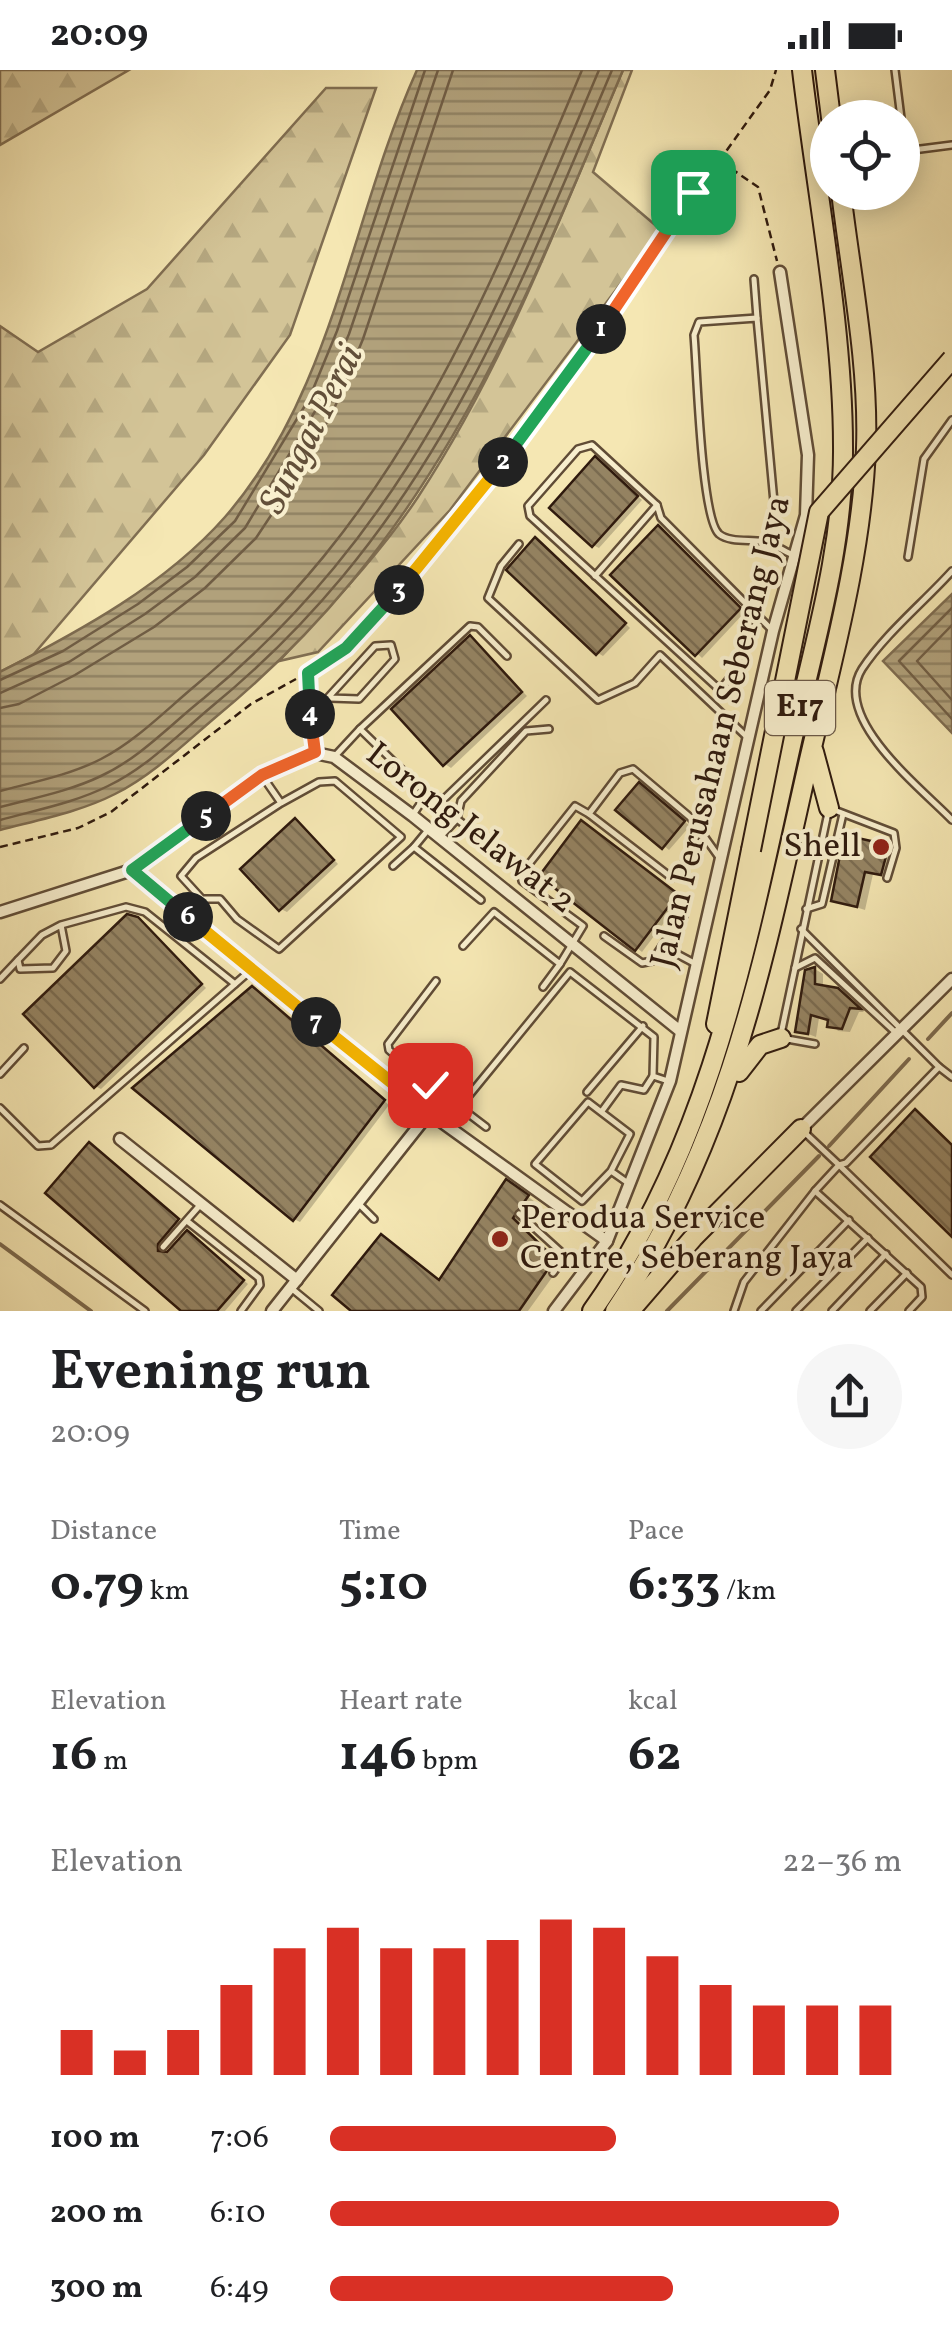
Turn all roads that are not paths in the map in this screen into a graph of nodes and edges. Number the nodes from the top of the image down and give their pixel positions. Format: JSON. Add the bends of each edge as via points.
{"nodes":[{"id":1,"x":802,"y":70,"type":"edge"},
{"id":2,"x":825,"y":70,"type":"edge"},
{"id":3,"x":895,"y":70,"type":"edge"},
{"id":4,"x":829,"y":100,"type":"edge"},
{"id":5,"x":898,"y":100,"type":"edge"},
{"id":6,"x":952,"y":145,"type":"edge"},
{"id":7,"x":920,"y":149,"type":"edge"},
{"id":8,"x":842,"y":210,"type":"edge"},
{"id":9,"x":780,"y":272,"type":"road end"},
{"id":10,"x":754,"y":278,"type":"dead end"},
{"id":11,"x":756,"y":318,"type":"junction"},
{"id":12,"x":952,"y":358,"type":"edge"},
{"id":13,"x":952,"y":420,"type":"edge"},
{"id":14,"x":657,"y":505,"type":"junction"},
{"id":15,"x":767,"y":542,"type":"junction"},
{"id":16,"x":519,"y":544,"type":"dead end"},
{"id":17,"x":793,"y":555,"type":"junction"},
{"id":18,"x":908,"y":557,"type":"dead end"},
{"id":19,"x":952,"y":571,"type":"edge"},
{"id":20,"x":595,"y":576,"type":"junction"},
{"id":21,"x":752,"y":611,"type":"junction"},
{"id":22,"x":774,"y":631,"type":"junction"},
{"id":23,"x":508,"y":656,"type":"dead end"},
{"id":24,"x":308,"y":673,"type":"road end"},
{"id":25,"x":330,"y":698,"type":"junction"},
{"id":26,"x":546,"y":700,"type":"dead end"},
{"id":27,"x":310,"y":716,"type":"junction"},
{"id":28,"x":360,"y":728,"type":"junction"},
{"id":29,"x":550,"y":729,"type":"dead end"},
{"id":30,"x":751,"y":740,"type":"junction"},
{"id":31,"x":812,"y":747,"type":"junction"},
{"id":32,"x":315,"y":752,"type":"junction"},
{"id":33,"x":334,"y":758,"type":"junction"},
{"id":34,"x":262,"y":775,"type":"junction"},
{"id":35,"x":427,"y":794,"type":"junction"},
{"id":36,"x":281,"y":803,"type":"junction"},
{"id":37,"x":836,"y":811,"type":"junction"},
{"id":38,"x":589,"y":814,"type":"junction"},
{"id":39,"x":412,"y":816,"type":"junction"},
{"id":40,"x":456,"y":818,"type":"junction"},
{"id":41,"x":952,"y":820,"type":"edge"},
{"id":42,"x":428,"y":830,"type":"junction"},
{"id":43,"x":440,"y":838,"type":"junction"},
{"id":44,"x":703,"y":839,"type":"junction"},
{"id":45,"x":414,"y":847,"type":"junction"},
{"id":46,"x":722,"y":862,"type":"junction"},
{"id":47,"x":515,"y":864,"type":"dead end"},
{"id":48,"x":393,"y":866,"type":"dead end"},
{"id":49,"x":132,"y":870,"type":"junction"},
{"id":50,"x":887,"y":878,"type":"dead end"},
{"id":51,"x":481,"y":900,"type":"dead end"},
{"id":52,"x":806,"y":909,"type":"junction"},
{"id":53,"x":0,"y":912,"type":"edge"},
{"id":54,"x":684,"y":916,"type":"dead end"},
{"id":55,"x":61,"y":925,"type":"junction"},
{"id":56,"x":801,"y":929,"type":"junction"},
{"id":57,"x":604,"y":936,"type":"dead end"},
{"id":58,"x":573,"y":945,"type":"junction"},
{"id":59,"x":462,"y":946,"type":"dead end"},
{"id":60,"x":662,"y":946,"type":"junction"},
{"id":61,"x":18,"y":960,"type":"junction"},
{"id":62,"x":694,"y":963,"type":"junction"},
{"id":63,"x":560,"y":964,"type":"junction"},
{"id":64,"x":252,"y":970,"type":"junction"},
{"id":65,"x":793,"y":970,"type":"junction"},
{"id":66,"x":0,"y":979,"type":"edge"},
{"id":67,"x":952,"y":979,"type":"edge"},
{"id":68,"x":436,"y":981,"type":"dead end"},
{"id":69,"x":235,"y":984,"type":"junction"},
{"id":70,"x":543,"y":988,"type":"dead end"},
{"id":71,"x":642,"y":1026,"type":"junction"},
{"id":72,"x":678,"y":1030,"type":"junction"},
{"id":73,"x":897,"y":1030,"type":"junction"},
{"id":74,"x":780,"y":1038,"type":"junction"},
{"id":75,"x":815,"y":1044,"type":"dead end"},
{"id":76,"x":24,"y":1048,"type":"dead end"},
{"id":77,"x":939,"y":1067,"type":"junction"},
{"id":78,"x":0,"y":1074,"type":"edge"},
{"id":79,"x":653,"y":1076,"type":"junction"},
{"id":80,"x":952,"y":1077,"type":"edge"},
{"id":81,"x":670,"y":1082,"type":"junction"},
{"id":82,"x":430,"y":1085,"type":"junction"},
{"id":83,"x":587,"y":1092,"type":"dead end"},
{"id":84,"x":715,"y":1096,"type":"junction"},
{"id":85,"x":456,"y":1098,"type":"dead end"},
{"id":86,"x":416,"y":1102,"type":"junction"},
{"id":87,"x":0,"y":1108,"type":"edge"},
{"id":88,"x":602,"y":1112,"type":"junction"},
{"id":89,"x":429,"y":1113,"type":"junction"},
{"id":90,"x":486,"y":1128,"type":"dead end"},
{"id":91,"x":801,"y":1129,"type":"junction"},
{"id":92,"x":120,"y":1139,"type":"dead end"},
{"id":93,"x":840,"y":1165,"type":"junction"},
{"id":94,"x":611,"y":1172,"type":"junction"},
{"id":95,"x":631,"y":1185,"type":"junction"},
{"id":96,"x":815,"y":1191,"type":"junction"},
{"id":97,"x":358,"y":1203,"type":"junction"},
{"id":98,"x":201,"y":1204,"type":"junction"},
{"id":99,"x":0,"y":1205,"type":"edge"},
{"id":100,"x":520,"y":1214,"type":"dead end"},
{"id":101,"x":374,"y":1218,"type":"dead end"},
{"id":102,"x":849,"y":1220,"type":"junction"},
{"id":103,"x":186,"y":1221,"type":"junction"},
{"id":104,"x":868,"y":1238,"type":"junction"},
{"id":105,"x":606,"y":1240,"type":"junction"},
{"id":106,"x":163,"y":1247,"type":"dead end"},
{"id":107,"x":886,"y":1254,"type":"junction"},
{"id":108,"x":564,"y":1258,"type":"junction"},
{"id":109,"x":553,"y":1272,"type":"dead end"},
{"id":110,"x":584,"y":1272,"type":"junction"},
{"id":111,"x":907,"y":1273,"type":"junction"},
{"id":112,"x":952,"y":1275,"type":"edge"},
{"id":113,"x":294,"y":1284,"type":"junction"},
{"id":114,"x":309,"y":1304,"type":"junction"},
{"id":115,"x":145,"y":1311,"type":"edge"},
{"id":116,"x":242,"y":1311,"type":"edge"},
{"id":117,"x":272,"y":1311,"type":"edge"},
{"id":118,"x":304,"y":1311,"type":"edge"},
{"id":119,"x":318,"y":1311,"type":"edge"},
{"id":120,"x":554,"y":1311,"type":"edge"},
{"id":121,"x":592,"y":1311,"type":"edge"},
{"id":122,"x":615,"y":1311,"type":"edge"},
{"id":123,"x":630,"y":1311,"type":"edge"},
{"id":124,"x":734,"y":1311,"type":"edge"},
{"id":125,"x":761,"y":1311,"type":"edge"},
{"id":126,"x":796,"y":1311,"type":"edge"},
{"id":127,"x":832,"y":1311,"type":"edge"},
{"id":128,"x":870,"y":1311,"type":"edge"},
{"id":129,"x":909,"y":1311,"type":"edge"}],
"edges":[{"from":1,"to":84,"type":"highway","number":"E17","via":[[843,445],[835,550]]},
{"from":2,"to":4,"type":"highway"},
{"from":3,"to":5,"type":"lane"},
{"from":6,"to":7,"type":"lane"},
{"from":8,"to":31,"type":"highway","number":"E17","via":[[866,444],[862,504]]},
{"from":9,"to":17,"type":"street","name":"Jalan Perusahaan Seberang Jaya","via":[[810,490]]},
{"from":10,"to":11,"type":"lane"},
{"from":11,"to":15,"type":"lane","via":[[774,502]]},
{"from":11,"to":15,"type":"lane","via":[[699,322],[694,335],[708,507],[716,530],[724,538]]},
{"from":12,"to":84,"type":"highway","bridge":true,"via":[[819,512],[751,850]]},
{"from":13,"to":18,"type":"lane","via":[[924,459]]},
{"from":14,"to":20,"type":"lane"},
{"from":14,"to":20,"type":"lane","via":[[592,445],[578,450],[528,506],[530,516]]},
{"from":14,"to":21,"type":"lane"},
{"from":15,"to":17,"type":"lane"},
{"from":16,"to":30,"type":"lane","via":[[488,598],[598,700],[635,684],[660,655]]},
{"from":17,"to":22,"type":"street","name":"Jalan Perusahaan Seberang Jaya"},
{"from":19,"to":41,"type":"lane","via":[[860,671],[856,694],[870,735]]},
{"from":20,"to":21,"type":"lane","via":[[720,690],[736,670]]},
{"from":21,"to":22,"type":"lane"},
{"from":22,"to":30,"type":"street","name":"Jalan Perusahaan Seberang Jaya"},
{"from":23,"to":28,"type":"lane","via":[[470,626]]},
{"from":24,"to":27,"type":"street"},
{"from":25,"to":25,"type":"lane","via":[[376,646],[392,645],[395,659],[359,698]]},
{"from":25,"to":27,"type":"lane"},
{"from":26,"to":35,"type":"lane","via":[[444,799]]},
{"from":27,"to":32,"type":"street"},
{"from":28,"to":33,"type":"lane"},
{"from":28,"to":35,"type":"lane"},
{"from":29,"to":40,"type":"lane","via":[[526,731],[461,802]]},
{"from":30,"to":46,"type":"street","name":"Jalan Perusahaan Seberang Jaya"},
{"from":31,"to":37,"type":"highway"},
{"from":31,"to":84,"type":"highway","number":"E17","via":[[764,959]]},
{"from":32,"to":33,"type":"street","name":"Lorong Jelawat 2"},
{"from":32,"to":34,"type":"street","name":"Lorong Jelawat 2"},
{"from":33,"to":39,"type":"street","name":"Lorong Jelawat 2"},
{"from":34,"to":36,"type":"lane"},
{"from":34,"to":49,"type":"street","name":"Lorong Jelawat 2"},
{"from":35,"to":39,"type":"lane"},
{"from":36,"to":36,"type":"lane","via":[[319,782],[335,782],[401,837],[279,948],[220,899],[202,899],[181,876],[196,858]]},
{"from":37,"to":50,"type":"lane","via":[[894,834]]},
{"from":37,"to":52,"type":"lane"},
{"from":37,"to":52,"type":"lane","via":[[822,904]]},
{"from":38,"to":44,"type":"lane","via":[[672,878]]},
{"from":38,"to":44,"type":"lane","via":[[620,773],[634,769],[691,818]]},
{"from":38,"to":58,"type":"lane","via":[[575,806],[520,878],[582,926]]},
{"from":39,"to":42,"type":"street","name":"Lorong Jelawat 2"},
{"from":40,"to":43,"type":"lane"},
{"from":40,"to":47,"type":"lane"},
{"from":42,"to":43,"type":"street","name":"Lorong Jelawat 2"},
{"from":42,"to":45,"type":"lane"},
{"from":43,"to":58,"type":"street","name":"Lorong Jelawat 2"},
{"from":44,"to":46,"type":"lane"},
{"from":45,"to":48,"type":"lane"},
{"from":45,"to":51,"type":"lane"},
{"from":46,"to":62,"type":"street","name":"Jalan Perusahaan Seberang Jaya"},
{"from":49,"to":53,"type":"street","name":"Lorong Jelawat 2"},
{"from":49,"to":64,"type":"street"},
{"from":52,"to":56,"type":"lane"},
{"from":54,"to":60,"type":"lane"},
{"from":55,"to":61,"type":"lane"},
{"from":55,"to":61,"type":"lane","via":[[66,951],[53,968],[24,972]]},
{"from":55,"to":69,"type":"lane","via":[[137,908]]},
{"from":56,"to":65,"type":"lane"},
{"from":56,"to":73,"type":"lane"},
{"from":57,"to":60,"type":"lane","via":[[642,963]]},
{"from":58,"to":63,"type":"lane"},
{"from":58,"to":72,"type":"street","name":"Lorong Jelawat 2"},
{"from":59,"to":63,"type":"lane","via":[[494,912]]},
{"from":60,"to":62,"type":"lane"},
{"from":61,"to":66,"type":"lane"},
{"from":62,"to":72,"type":"street","name":"Jalan Perusahaan Seberang Jaya"},
{"from":63,"to":70,"type":"lane"},
{"from":64,"to":69,"type":"lane"},
{"from":64,"to":86,"type":"street"},
{"from":65,"to":73,"type":"lane","via":[[815,958]]},
{"from":65,"to":74,"type":"lane"},
{"from":67,"to":73,"type":"street"},
{"from":68,"to":82,"type":"lane","via":[[388,1044]]},
{"from":69,"to":87,"type":"lane","via":[[51,1145],[38,1146]]},
{"from":71,"to":79,"type":"lane","via":[[654,1037]]},
{"from":71,"to":83,"type":"lane"},
{"from":71,"to":90,"type":"lane","via":[[570,972],[462,1104]]},
{"from":72,"to":81,"type":"street","name":"Jalan Perusahaan Seberang Jaya"},
{"from":73,"to":77,"type":"lane"},
{"from":73,"to":91,"type":"street"},
{"from":74,"to":75,"type":"lane"},
{"from":74,"to":84,"type":"highway","via":[[760,1044]]},
{"from":76,"to":78,"type":"lane"},
{"from":77,"to":80,"type":"lane"},
{"from":77,"to":93,"type":"lane"},
{"from":79,"to":81,"type":"lane"},
{"from":79,"to":88,"type":"lane","via":[[644,1090],[621,1085]]},
{"from":81,"to":95,"type":"street","name":"Jalan Perusahaan Seberang Jaya"},
{"from":82,"to":85,"type":"lane"},
{"from":82,"to":86,"type":"lane"},
{"from":84,"to":121,"type":"highway","number":"E17"},
{"from":84,"to":122,"type":"highway","number":"E17","via":[[682,1198]]},
{"from":86,"to":89,"type":"street"},
{"from":88,"to":94,"type":"lane","via":[[630,1134]]},
{"from":88,"to":94,"type":"lane","via":[[585,1103],[535,1164],[582,1201]]},
{"from":89,"to":97,"type":"street"},
{"from":89,"to":105,"type":"street"},
{"from":91,"to":93,"type":"lane"},
{"from":91,"to":123,"type":"highway"},
{"from":92,"to":98,"type":"street"},
{"from":93,"to":96,"type":"lane"},
{"from":93,"to":112,"type":"lane"},
{"from":94,"to":95,"type":"lane"},
{"from":95,"to":105,"type":"street","name":"Jalan Perusahaan Seberang Jaya"},
{"from":96,"to":102,"type":"lane"},
{"from":96,"to":124,"type":"lane","via":[[744,1282]]},
{"from":97,"to":101,"type":"lane"},
{"from":97,"to":113,"type":"street"},
{"from":98,"to":103,"type":"lane"},
{"from":98,"to":113,"type":"street"},
{"from":99,"to":115,"type":"lane"},
{"from":100,"to":108,"type":"lane"},
{"from":102,"to":104,"type":"lane"},
{"from":102,"to":125,"type":"lane"},
{"from":103,"to":106,"type":"lane"},
{"from":103,"to":116,"type":"lane","via":[[259,1278]]},
{"from":104,"to":107,"type":"lane"},
{"from":104,"to":126,"type":"lane"},
{"from":105,"to":110,"type":"street","name":"Jalan Perusahaan Seberang Jaya"},
{"from":107,"to":111,"type":"lane"},
{"from":107,"to":127,"type":"lane"},
{"from":108,"to":109,"type":"lane"},
{"from":108,"to":110,"type":"lane"},
{"from":110,"to":120,"type":"street","name":"Jalan Perusahaan Seberang Jaya"},
{"from":111,"to":128,"type":"lane"},
{"from":111,"to":129,"type":"lane","via":[[923,1292]]},
{"from":113,"to":114,"type":"lane"},
{"from":113,"to":117,"type":"street"},
{"from":114,"to":118,"type":"lane"},
{"from":114,"to":119,"type":"lane"}]}
